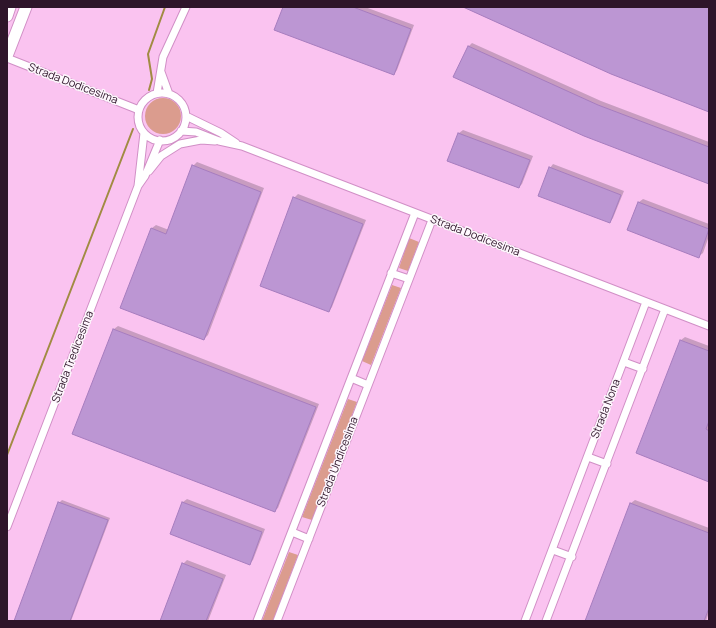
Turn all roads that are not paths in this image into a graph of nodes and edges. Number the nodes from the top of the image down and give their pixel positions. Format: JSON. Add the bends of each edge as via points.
{"nodes":[{"id":1,"x":10,"y":7,"type":"edge"},
{"id":2,"x":26,"y":7,"type":"edge"},
{"id":3,"x":186,"y":7,"type":"edge"},
{"id":4,"x":7,"y":16,"type":"edge"},
{"id":5,"x":7,"y":57,"type":"edge"},
{"id":6,"x":161,"y":72,"type":"junction"},
{"id":7,"x":156,"y":93,"type":"junction"},
{"id":8,"x":169,"y":94,"type":"junction"},
{"id":9,"x":139,"y":110,"type":"junction"},
{"id":10,"x":186,"y":116,"type":"junction"},
{"id":11,"x":181,"y":131,"type":"junction"},
{"id":12,"x":144,"y":133,"type":"junction"},
{"id":13,"x":160,"y":140,"type":"junction"},
{"id":14,"x":219,"y":141,"type":"junction"},
{"id":15,"x":242,"y":146,"type":"junction"},
{"id":16,"x":145,"y":176,"type":"junction"},
{"id":17,"x":138,"y":186,"type":"junction"},
{"id":18,"x":414,"y":213,"type":"junction"},
{"id":19,"x":432,"y":220,"type":"junction"},
{"id":20,"x":392,"y":273,"type":"junction"},
{"id":21,"x":409,"y":280,"type":"junction"},
{"id":22,"x":646,"y":302,"type":"junction"},
{"id":23,"x":665,"y":309,"type":"junction"},
{"id":24,"x":709,"y":326,"type":"edge"},
{"id":25,"x":624,"y":362,"type":"junction"},
{"id":26,"x":643,"y":369,"type":"junction"},
{"id":27,"x":350,"y":378,"type":"junction"},
{"id":28,"x":368,"y":385,"type":"junction"},
{"id":29,"x":588,"y":456,"type":"junction"},
{"id":30,"x":607,"y":464,"type":"junction"},
{"id":31,"x":7,"y":527,"type":"edge"},
{"id":32,"x":292,"y":532,"type":"junction"},
{"id":33,"x":309,"y":539,"type":"junction"},
{"id":34,"x":553,"y":550,"type":"junction"},
{"id":35,"x":572,"y":557,"type":"junction"},
{"id":36,"x":257,"y":621,"type":"edge"},
{"id":37,"x":277,"y":621,"type":"edge"},
{"id":38,"x":525,"y":621,"type":"edge"},
{"id":39,"x":546,"y":621,"type":"edge"}],
"edges":[{"from":1,"to":4,"type":"street"},
{"from":2,"to":5,"type":"street"},
{"from":3,"to":6,"type":"street","via":[[163,57]]},
{"from":5,"to":9,"type":"street","name":"Strada Dodicesima"},
{"from":6,"to":7,"type":"street"},
{"from":6,"to":8,"type":"street"},
{"from":7,"to":8,"type":"street"},
{"from":7,"to":9,"type":"street","via":[[145,99]]},
{"from":8,"to":10,"type":"street","via":[[181,102]]},
{"from":9,"to":12,"type":"street","via":[[140,126]]},
{"from":10,"to":11,"type":"street"},
{"from":10,"to":15,"type":"street"},
{"from":11,"to":13,"type":"street","via":[[170,139]]},
{"from":11,"to":14,"type":"street","via":[[196,132]]},
{"from":12,"to":13,"type":"street"},
{"from":12,"to":17,"type":"street"},
{"from":13,"to":16,"type":"street"},
{"from":14,"to":15,"type":"street"},
{"from":14,"to":16,"type":"street","via":[[201,140],[180,144],[161,156]]},
{"from":15,"to":18,"type":"street","name":"Strada Dodicesima"},
{"from":16,"to":17,"type":"street"},
{"from":17,"to":31,"type":"street","name":"Strada Tredicesima"},
{"from":18,"to":19,"type":"street","name":"Strada Dodicesima"},
{"from":18,"to":20,"type":"street","name":"Strada Undicesima"},
{"from":19,"to":21,"type":"street","name":"Strada Undicesima"},
{"from":19,"to":22,"type":"street","name":"Strada Dodicesima"},
{"from":20,"to":21,"type":"street"},
{"from":20,"to":27,"type":"street","name":"Strada Undicesima"},
{"from":21,"to":28,"type":"street","name":"Strada Undicesima"},
{"from":22,"to":23,"type":"street","name":"Strada Dodicesima"},
{"from":22,"to":25,"type":"street","name":"Strada Nona"},
{"from":23,"to":24,"type":"street","name":"Strada Dodicesima"},
{"from":23,"to":26,"type":"street","name":"Strada Nona"},
{"from":25,"to":26,"type":"street"},
{"from":25,"to":29,"type":"street","name":"Strada Nona"},
{"from":26,"to":30,"type":"street","name":"Strada Nona"},
{"from":27,"to":28,"type":"street"},
{"from":27,"to":32,"type":"street","name":"Strada Undicesima"},
{"from":28,"to":33,"type":"street","name":"Strada Undicesima"},
{"from":29,"to":30,"type":"street"},
{"from":29,"to":34,"type":"street","name":"Strada Nona"},
{"from":30,"to":35,"type":"street","name":"Strada Nona"},
{"from":32,"to":33,"type":"street"},
{"from":32,"to":36,"type":"street","name":"Strada Undicesima"},
{"from":33,"to":37,"type":"street","name":"Strada Undicesima"},
{"from":34,"to":35,"type":"street"},
{"from":34,"to":38,"type":"street","name":"Strada Nona"},
{"from":35,"to":39,"type":"street","name":"Strada Nona"}]}
